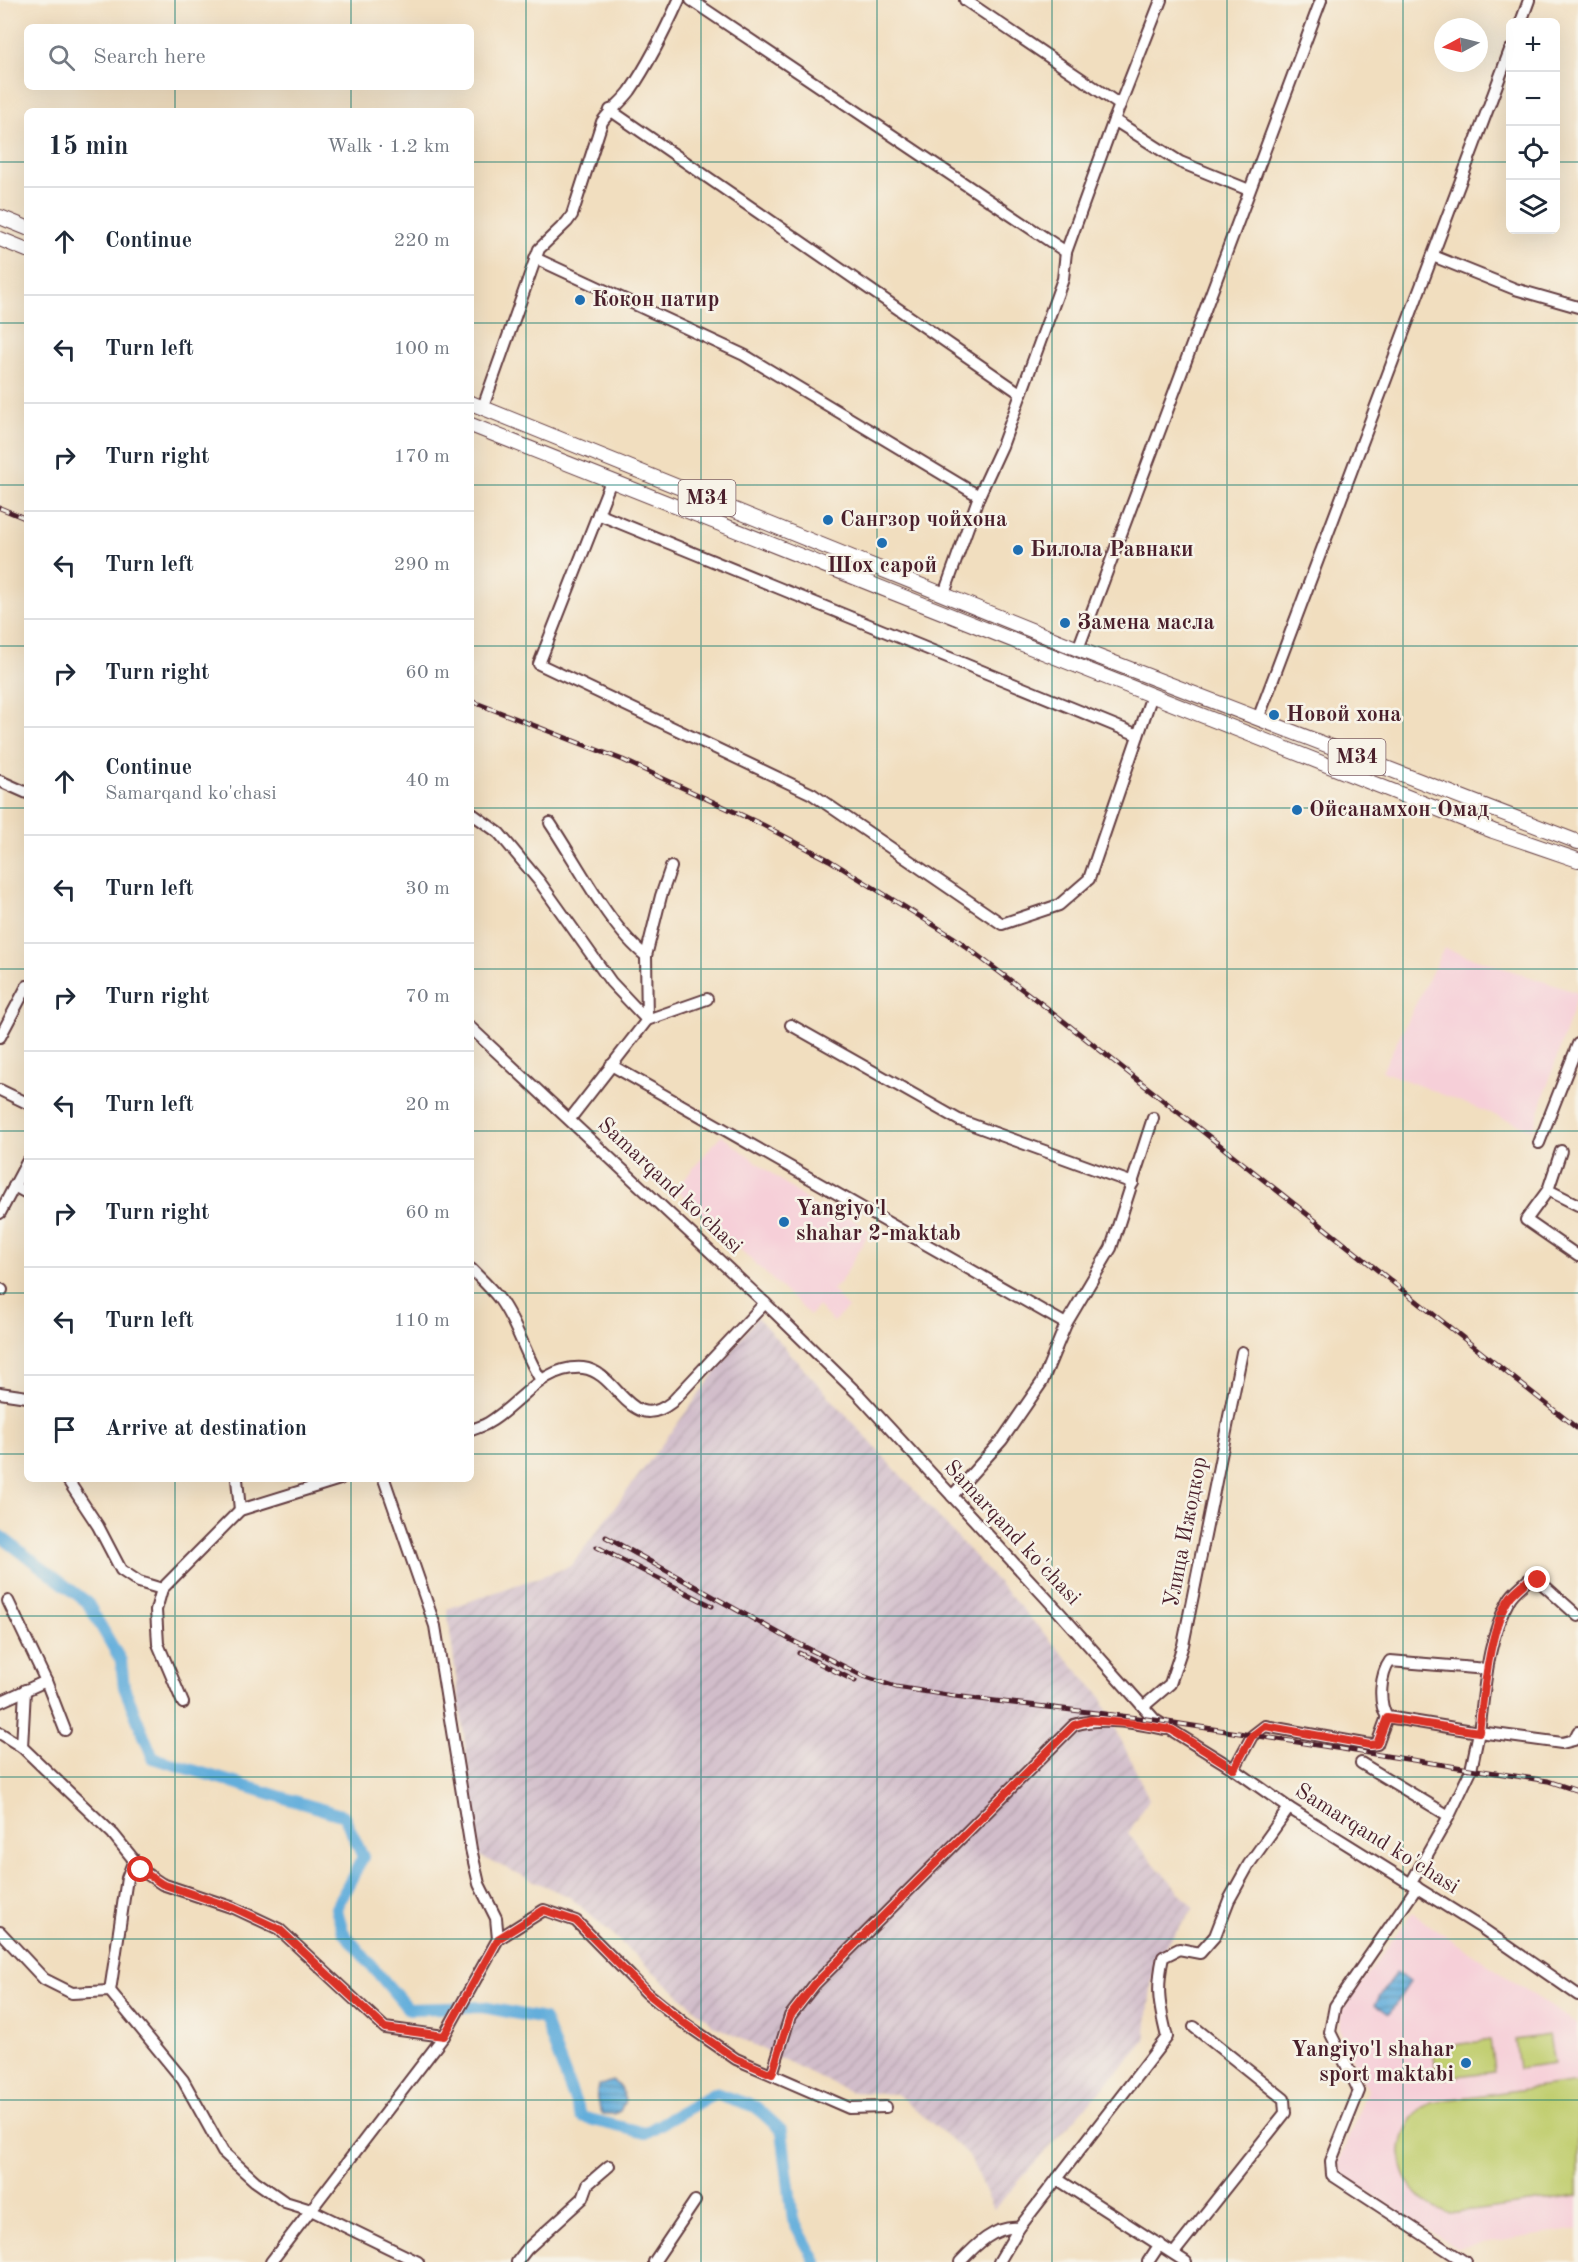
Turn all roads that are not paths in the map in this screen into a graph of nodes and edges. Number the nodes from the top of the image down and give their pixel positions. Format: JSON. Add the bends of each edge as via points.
{"nodes":[{"id":1,"x":679,"y":0,"type":"edge"},
{"id":2,"x":692,"y":0,"type":"edge"},
{"id":3,"x":964,"y":0,"type":"edge"},
{"id":4,"x":1161,"y":0,"type":"edge"},
{"id":5,"x":1321,"y":0,"type":"edge"},
{"id":6,"x":1529,"y":0,"type":"edge"},
{"id":7,"x":1522,"y":18,"type":"edge"},
{"id":8,"x":1506,"y":61,"type":"edge"},
{"id":9,"x":1120,"y":105,"type":"junction"},
{"id":10,"x":610,"y":110,"type":"junction"},
{"id":11,"x":1114,"y":120,"type":"junction"},
{"id":12,"x":1249,"y":190,"type":"junction"},
{"id":13,"x":0,"y":217,"type":"edge"},
{"id":14,"x":24,"y":227,"type":"edge"},
{"id":15,"x":0,"y":239,"type":"edge"},
{"id":16,"x":24,"y":249,"type":"edge"},
{"id":17,"x":1066,"y":252,"type":"junction"},
{"id":18,"x":1433,"y":256,"type":"junction"},
{"id":19,"x":535,"y":258,"type":"junction"},
{"id":20,"x":1578,"y":307,"type":"edge"},
{"id":21,"x":1020,"y":393,"type":"junction"},
{"id":22,"x":477,"y":405,"type":"edge"},
{"id":23,"x":474,"y":426,"type":"edge"},
{"id":24,"x":611,"y":481,"type":"junction"},
{"id":25,"x":979,"y":496,"type":"junction"},
{"id":26,"x":598,"y":514,"type":"junction"},
{"id":27,"x":944,"y":594,"type":"junction"},
{"id":28,"x":1000,"y":618,"type":"junction"},
{"id":29,"x":994,"y":632,"type":"junction"},
{"id":30,"x":1078,"y":649,"type":"junction"},
{"id":31,"x":1152,"y":695,"type":"junction"},
{"id":32,"x":1258,"y":719,"type":"junction"},
{"id":33,"x":1138,"y":735,"type":"junction"},
{"id":34,"x":0,"y":781,"type":"edge"},
{"id":35,"x":24,"y":792,"type":"edge"},
{"id":36,"x":474,"y":815,"type":"edge"},
{"id":37,"x":550,"y":823,"type":"dead end"},
{"id":38,"x":1578,"y":842,"type":"edge"},
{"id":39,"x":1578,"y":860,"type":"edge"},
{"id":40,"x":671,"y":867,"type":"dead end"},
{"id":41,"x":646,"y":956,"type":"junction"},
{"id":42,"x":24,"y":992,"type":"edge"},
{"id":43,"x":707,"y":999,"type":"dead end"},
{"id":44,"x":647,"y":1020,"type":"junction"},
{"id":45,"x":791,"y":1024,"type":"dead end"},
{"id":46,"x":474,"y":1031,"type":"edge"},
{"id":47,"x":0,"y":1037,"type":"edge"},
{"id":48,"x":1578,"y":1044,"type":"edge"},
{"id":49,"x":611,"y":1065,"type":"junction"},
{"id":50,"x":0,"y":1090,"type":"edge"},
{"id":51,"x":24,"y":1102,"type":"edge"},
{"id":52,"x":1153,"y":1118,"type":"dead end"},
{"id":53,"x":570,"y":1119,"type":"junction"},
{"id":54,"x":1539,"y":1143,"type":"dead end"},
{"id":55,"x":1561,"y":1151,"type":"dead end"},
{"id":56,"x":24,"y":1168,"type":"edge"},
{"id":57,"x":1133,"y":1183,"type":"junction"},
{"id":58,"x":14,"y":1186,"type":"junction"},
{"id":59,"x":1548,"y":1190,"type":"junction"},
{"id":60,"x":24,"y":1191,"type":"edge"},
{"id":61,"x":1578,"y":1205,"type":"edge"},
{"id":62,"x":0,"y":1213,"type":"edge"},
{"id":63,"x":1578,"y":1256,"type":"edge"},
{"id":64,"x":474,"y":1272,"type":"edge"},
{"id":65,"x":765,"y":1303,"type":"junction"},
{"id":66,"x":1066,"y":1324,"type":"junction"},
{"id":67,"x":1242,"y":1352,"type":"dead end"},
{"id":68,"x":541,"y":1380,"type":"junction"},
{"id":69,"x":0,"y":1393,"type":"edge"},
{"id":70,"x":24,"y":1397,"type":"edge"},
{"id":71,"x":474,"y":1429,"type":"edge"},
{"id":72,"x":69,"y":1482,"type":"edge"},
{"id":73,"x":237,"y":1482,"type":"edge"},
{"id":74,"x":330,"y":1482,"type":"edge"},
{"id":75,"x":385,"y":1482,"type":"edge"},
{"id":76,"x":952,"y":1496,"type":"junction"},
{"id":77,"x":240,"y":1510,"type":"junction"},
{"id":78,"x":162,"y":1589,"type":"junction"},
{"id":79,"x":8,"y":1601,"type":"dead end"},
{"id":80,"x":1578,"y":1616,"type":"edge"},
{"id":81,"x":1487,"y":1669,"type":"junction"},
{"id":82,"x":46,"y":1681,"type":"junction"},
{"id":83,"x":25,"y":1690,"type":"junction"},
{"id":84,"x":0,"y":1702,"type":"edge"},
{"id":85,"x":183,"y":1703,"type":"dead end"},
{"id":86,"x":1144,"y":1706,"type":"junction"},
{"id":87,"x":1387,"y":1718,"type":"junction"},
{"id":88,"x":64,"y":1730,"type":"dead end"},
{"id":89,"x":1172,"y":1730,"type":"junction"},
{"id":90,"x":1479,"y":1732,"type":"junction"},
{"id":91,"x":1578,"y":1732,"type":"edge"},
{"id":92,"x":0,"y":1733,"type":"edge"},
{"id":93,"x":22,"y":1748,"type":"junction"},
{"id":94,"x":1361,"y":1763,"type":"dead end"},
{"id":95,"x":1234,"y":1769,"type":"junction"},
{"id":96,"x":1289,"y":1808,"type":"junction"},
{"id":97,"x":1449,"y":1816,"type":"junction"},
{"id":98,"x":134,"y":1860,"type":"junction"},
{"id":99,"x":1414,"y":1885,"type":"junction"},
{"id":100,"x":0,"y":1932,"type":"edge"},
{"id":101,"x":498,"y":1939,"type":"junction"},
{"id":102,"x":110,"y":1991,"type":"junction"},
{"id":103,"x":1578,"y":1995,"type":"edge"},
{"id":104,"x":1194,"y":2027,"type":"dead end"},
{"id":105,"x":444,"y":2036,"type":"junction"},
{"id":106,"x":772,"y":2074,"type":"junction"},
{"id":107,"x":886,"y":2107,"type":"dead end"},
{"id":108,"x":609,"y":2166,"type":"dead end"},
{"id":109,"x":1057,"y":2179,"type":"junction"},
{"id":110,"x":695,"y":2201,"type":"dead end"},
{"id":111,"x":311,"y":2211,"type":"junction"},
{"id":112,"x":1019,"y":2228,"type":"junction"},
{"id":113,"x":1160,"y":2244,"type":"junction"},
{"id":114,"x":1174,"y":2253,"type":"junction"},
{"id":115,"x":271,"y":2262,"type":"edge"},
{"id":116,"x":418,"y":2262,"type":"edge"},
{"id":117,"x":517,"y":2262,"type":"edge"},
{"id":118,"x":654,"y":2262,"type":"edge"},
{"id":119,"x":960,"y":2262,"type":"edge"},
{"id":120,"x":999,"y":2262,"type":"edge"},
{"id":121,"x":1148,"y":2262,"type":"edge"},
{"id":122,"x":1186,"y":2262,"type":"edge"},
{"id":123,"x":1465,"y":2262,"type":"edge"}],
"edges":[{"from":1,"to":10,"type":"street","via":[[638,79]]},
{"from":2,"to":17,"type":"street"},
{"from":3,"to":9,"type":"street"},
{"from":4,"to":9,"type":"street"},
{"from":5,"to":12,"type":"street"},
{"from":6,"to":7,"type":"street"},
{"from":8,"to":18,"type":"street"},
{"from":9,"to":11,"type":"street"},
{"from":10,"to":19,"type":"street","via":[[602,122],[572,214],[542,244]]},
{"from":10,"to":21,"type":"street"},
{"from":11,"to":12,"type":"street","via":[[1180,162]]},
{"from":11,"to":17,"type":"street"},
{"from":12,"to":30,"type":"street"},
{"from":13,"to":14,"type":"main road"},
{"from":15,"to":16,"type":"main road"},
{"from":17,"to":21,"type":"street","via":[[1063,279]]},
{"from":18,"to":20,"type":"street","via":[[1515,289]]},
{"from":18,"to":32,"type":"street"},
{"from":19,"to":22,"type":"street"},
{"from":19,"to":25,"type":"street","via":[[744,356]]},
{"from":21,"to":25,"type":"street"},
{"from":22,"to":27,"type":"main road","number":"M34"},
{"from":23,"to":24,"type":"main road","number":"M34"},
{"from":24,"to":26,"type":"street"},
{"from":24,"to":29,"type":"main road","number":"M34"},
{"from":25,"to":27,"type":"street"},
{"from":26,"to":33,"type":"street"},
{"from":26,"to":33,"type":"street","via":[[539,664],[812,794],[1002,924],[1059,904],[1089,879]]},
{"from":27,"to":28,"type":"main road","number":"M34"},
{"from":28,"to":29,"type":"main road"},
{"from":28,"to":30,"type":"main road","number":"M34"},
{"from":29,"to":31,"type":"main road","number":"M34"},
{"from":30,"to":32,"type":"main road","number":"M34"},
{"from":31,"to":33,"type":"street"},
{"from":31,"to":39,"type":"main road","number":"M34","via":[[1493,831]]},
{"from":32,"to":38,"type":"main road","number":"M34"},
{"from":34,"to":35,"type":"street"},
{"from":36,"to":44,"type":"street","via":[[499,832],[611,982]]},
{"from":37,"to":41,"type":"street","via":[[612,919]]},
{"from":40,"to":41,"type":"street"},
{"from":41,"to":44,"type":"street"},
{"from":42,"to":47,"type":"street"},
{"from":43,"to":44,"type":"street"},
{"from":44,"to":49,"type":"street"},
{"from":45,"to":57,"type":"street","via":[[959,1120]]},
{"from":46,"to":53,"type":"street","name":"Samarqand ko'chasi"},
{"from":48,"to":54,"type":"street"},
{"from":49,"to":53,"type":"street"},
{"from":49,"to":66,"type":"street"},
{"from":50,"to":51,"type":"street"},
{"from":52,"to":57,"type":"street"},
{"from":53,"to":65,"type":"street","name":"Samarqand ko'chasi"},
{"from":55,"to":59,"type":"street"},
{"from":56,"to":58,"type":"street"},
{"from":57,"to":66,"type":"street","via":[[1111,1248]]},
{"from":58,"to":60,"type":"street"},
{"from":58,"to":62,"type":"street"},
{"from":59,"to":61,"type":"street"},
{"from":59,"to":63,"type":"street","via":[[1526,1220]]},
{"from":64,"to":68,"type":"street","via":[[500,1299]]},
{"from":65,"to":68,"type":"street","via":[[672,1402],[657,1412],[646,1413],[636,1408],[600,1375],[585,1368],[569,1368]]},
{"from":65,"to":76,"type":"street","name":"Samarqand ko'chasi","via":[[858,1394]]},
{"from":66,"to":76,"type":"street","via":[[1042,1382],[1002,1440]]},
{"from":67,"to":86,"type":"street","name":"Улица Ижодкор","via":[[1183,1645],[1170,1684]]},
{"from":68,"to":71,"type":"street","via":[[489,1423]]},
{"from":69,"to":70,"type":"street"},
{"from":72,"to":78,"type":"street","via":[[121,1570],[139,1582]]},
{"from":73,"to":77,"type":"street"},
{"from":74,"to":77,"type":"street"},
{"from":75,"to":101,"type":"street","via":[[435,1626],[471,1849],[479,1884],[496,1918]]},
{"from":76,"to":86,"type":"street","name":"Samarqand ko'chasi"},
{"from":77,"to":78,"type":"street"},
{"from":78,"to":85,"type":"street","via":[[156,1610],[158,1644]]},
{"from":79,"to":82,"type":"street"},
{"from":80,"to":81,"type":"street","via":[[1538,1580],[1528,1580],[1509,1598]]},
{"from":81,"to":87,"type":"street","via":[[1390,1661],[1383,1671],[1382,1709]]},
{"from":81,"to":90,"type":"street"},
{"from":82,"to":83,"type":"street"},
{"from":82,"to":88,"type":"street"},
{"from":83,"to":84,"type":"street"},
{"from":83,"to":93,"type":"street"},
{"from":86,"to":89,"type":"street","name":"Samarqand ko'chasi","via":[[1155,1720]]},
{"from":87,"to":90,"type":"street"},
{"from":87,"to":95,"type":"street","via":[[1377,1744],[1370,1745],[1265,1726],[1252,1736]]},
{"from":89,"to":95,"type":"street","name":"Samarqand ko'chasi"},
{"from":89,"to":106,"type":"street","via":[[1090,1720],[1074,1725],[815,1984],[790,2016]]},
{"from":90,"to":91,"type":"street","via":[[1562,1743],[1574,1740]]},
{"from":90,"to":97,"type":"street","via":[[1471,1770]]},
{"from":92,"to":93,"type":"street"},
{"from":93,"to":98,"type":"street","via":[[113,1834]]},
{"from":94,"to":97,"type":"street"},
{"from":95,"to":96,"type":"street","name":"Samarqand ko'chasi"},
{"from":96,"to":99,"type":"street","name":"Samarqand ko'chasi"},
{"from":96,"to":109,"type":"street","via":[[1249,1864],[1215,1936],[1200,1953],[1179,1949],[1163,1956],[1158,2005],[1167,2037]]},
{"from":97,"to":99,"type":"street"},
{"from":98,"to":102,"type":"street","via":[[127,1878]]},
{"from":98,"to":105,"type":"street","via":[[141,1870],[162,1884],[234,1908],[279,1929],[385,2028]]},
{"from":99,"to":103,"type":"street","name":"Samarqand ko'chasi"},
{"from":99,"to":123,"type":"street","via":[[1335,2006],[1330,2032],[1359,2091],[1331,2161],[1332,2175]]},
{"from":100,"to":102,"type":"street","via":[[44,1979],[72,1993]]},
{"from":101,"to":105,"type":"street"},
{"from":101,"to":106,"type":"street","via":[[544,1910],[576,1921],[647,1993],[684,2023],[736,2059]]},
{"from":102,"to":111,"type":"street","via":[[183,2080],[223,2152],[285,2202]]},
{"from":104,"to":114,"type":"street","via":[[1284,2099],[1286,2113]]},
{"from":105,"to":111,"type":"street"},
{"from":106,"to":107,"type":"street","via":[[849,2108]]},
{"from":108,"to":117,"type":"street","via":[[588,2184],[583,2198]]},
{"from":109,"to":112,"type":"street"},
{"from":109,"to":113,"type":"street"},
{"from":110,"to":118,"type":"street"},
{"from":111,"to":115,"type":"street"},
{"from":111,"to":116,"type":"street"},
{"from":112,"to":119,"type":"street","via":[[998,2231]]},
{"from":112,"to":120,"type":"street"},
{"from":113,"to":114,"type":"street"},
{"from":113,"to":121,"type":"street"},
{"from":114,"to":122,"type":"street"}]}
